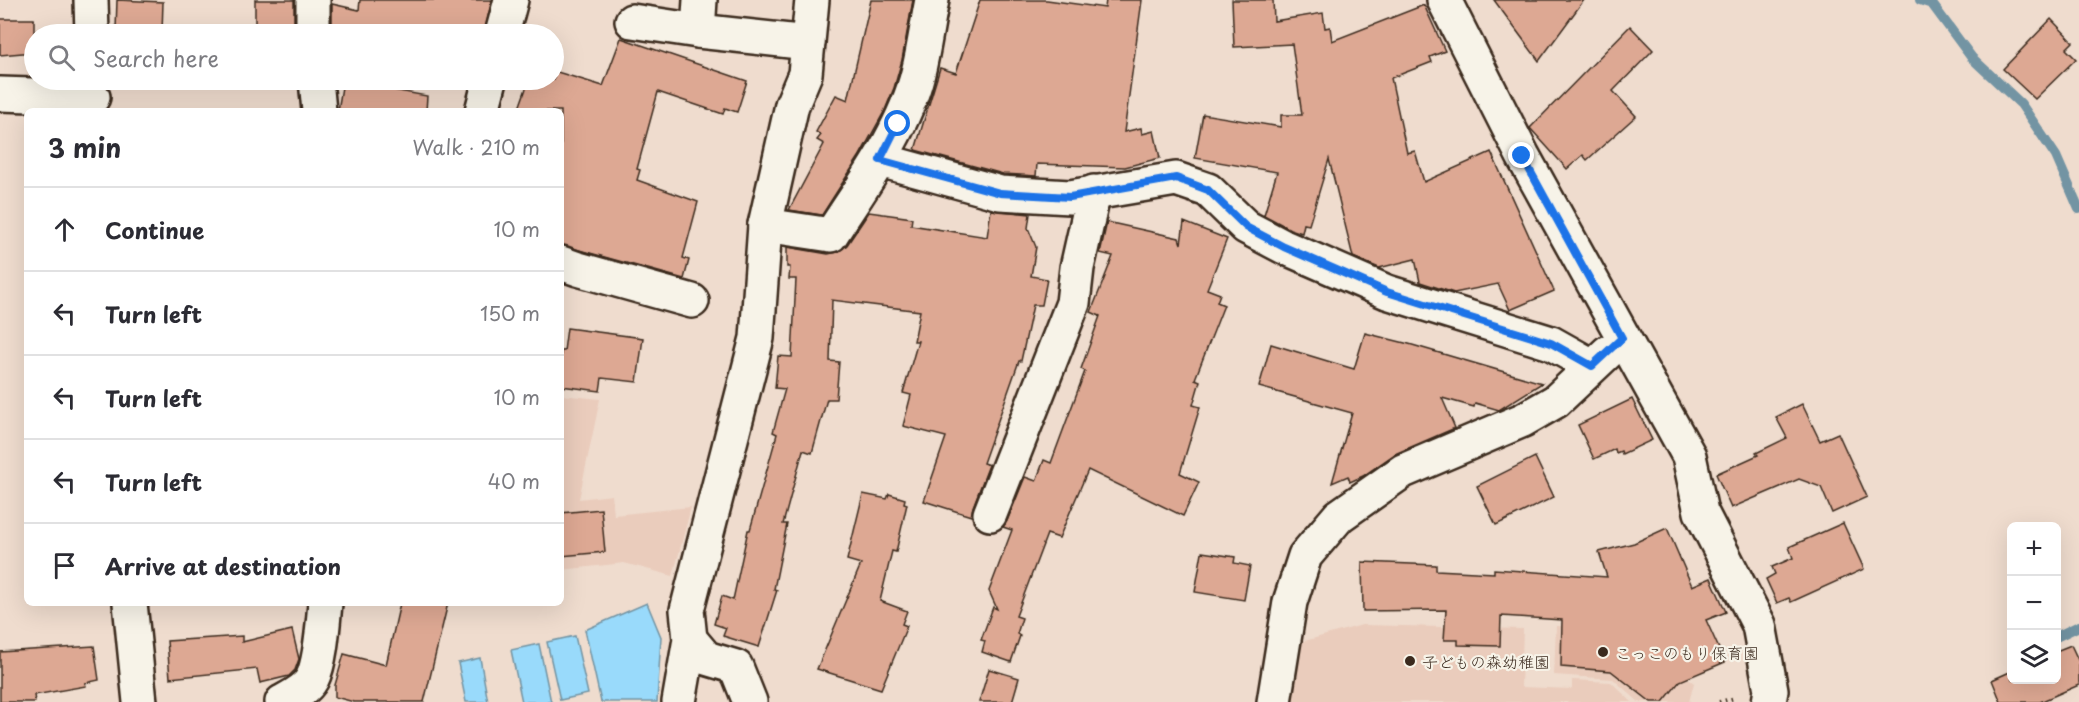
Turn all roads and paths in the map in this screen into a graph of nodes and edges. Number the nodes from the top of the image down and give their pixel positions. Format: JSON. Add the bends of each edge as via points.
{"nodes":[{"id":1,"x":91,"y":0,"type":"edge"},
{"id":2,"x":313,"y":0,"type":"edge"},
{"id":3,"x":511,"y":0,"type":"edge"},
{"id":4,"x":812,"y":0,"type":"edge"},
{"id":5,"x":932,"y":0,"type":"edge"},
{"id":6,"x":1444,"y":0,"type":"edge"},
{"id":7,"x":699,"y":16,"type":"edge"},
{"id":8,"x":632,"y":21,"type":"dead end"},
{"id":9,"x":92,"y":24,"type":"edge"},
{"id":10,"x":313,"y":24,"type":"edge"},
{"id":11,"x":505,"y":24,"type":"edge"},
{"id":12,"x":808,"y":43,"type":"junction"},
{"id":13,"x":317,"y":90,"type":"edge"},
{"id":14,"x":487,"y":90,"type":"edge"},
{"id":15,"x":0,"y":94,"type":"edge"},
{"id":16,"x":93,"y":96,"type":"edge"},
{"id":17,"x":319,"y":108,"type":"edge"},
{"id":18,"x":483,"y":108,"type":"edge"},
{"id":19,"x":880,"y":160,"type":"junction"},
{"id":20,"x":1094,"y":192,"type":"junction"},
{"id":21,"x":765,"y":225,"type":"junction"},
{"id":22,"x":564,"y":264,"type":"edge"},
{"id":23,"x":692,"y":301,"type":"dead end"},
{"id":24,"x":1622,"y":338,"type":"junction"},
{"id":25,"x":1592,"y":366,"type":"junction"},
{"id":26,"x":990,"y":514,"type":"dead end"},
{"id":27,"x":130,"y":606,"type":"edge"},
{"id":28,"x":325,"y":606,"type":"edge"},
{"id":29,"x":690,"y":639,"type":"junction"},
{"id":30,"x":140,"y":702,"type":"edge"},
{"id":31,"x":282,"y":702,"type":"edge"},
{"id":32,"x":679,"y":702,"type":"edge"},
{"id":33,"x":750,"y":702,"type":"edge"},
{"id":34,"x":1274,"y":702,"type":"edge"},
{"id":35,"x":1769,"y":702,"type":"edge"}],
"edges":[{"from":1,"to":9,"type":"street"},
{"from":2,"to":10,"type":"street"},
{"from":3,"to":11,"type":"street"},
{"from":4,"to":12,"type":"street"},
{"from":5,"to":19,"type":"street","via":[[918,74]]},
{"from":6,"to":24,"type":"street","via":[[1522,156]]},
{"from":7,"to":8,"type":"street"},
{"from":7,"to":12,"type":"street"},
{"from":12,"to":21,"type":"street","via":[[805,74],[792,105]]},
{"from":13,"to":17,"type":"street"},
{"from":14,"to":18,"type":"street"},
{"from":15,"to":16,"type":"street"},
{"from":19,"to":20,"type":"street","via":[[1000,193],[1070,197]]},
{"from":19,"to":21,"type":"street","via":[[831,235]]},
{"from":20,"to":25,"type":"street","via":[[1176,178],[1208,190],[1246,227],[1284,247],[1387,292],[1551,343]]},
{"from":20,"to":26,"type":"street","via":[[1073,303]]},
{"from":21,"to":29,"type":"street","via":[[757,338],[687,610]]},
{"from":22,"to":23,"type":"street"},
{"from":24,"to":25,"type":"street"},
{"from":24,"to":35,"type":"street","via":[[1689,456],[1701,512],[1759,625],[1771,690]]},
{"from":25,"to":34,"type":"street","via":[[1556,401],[1523,420],[1403,471],[1339,516],[1305,556],[1290,602]]},
{"from":27,"to":30,"type":"street"},
{"from":28,"to":31,"type":"street","via":[[312,679]]},
{"from":29,"to":32,"type":"street"},
{"from":29,"to":33,"type":"street","via":[[706,658],[736,667]]}]}
